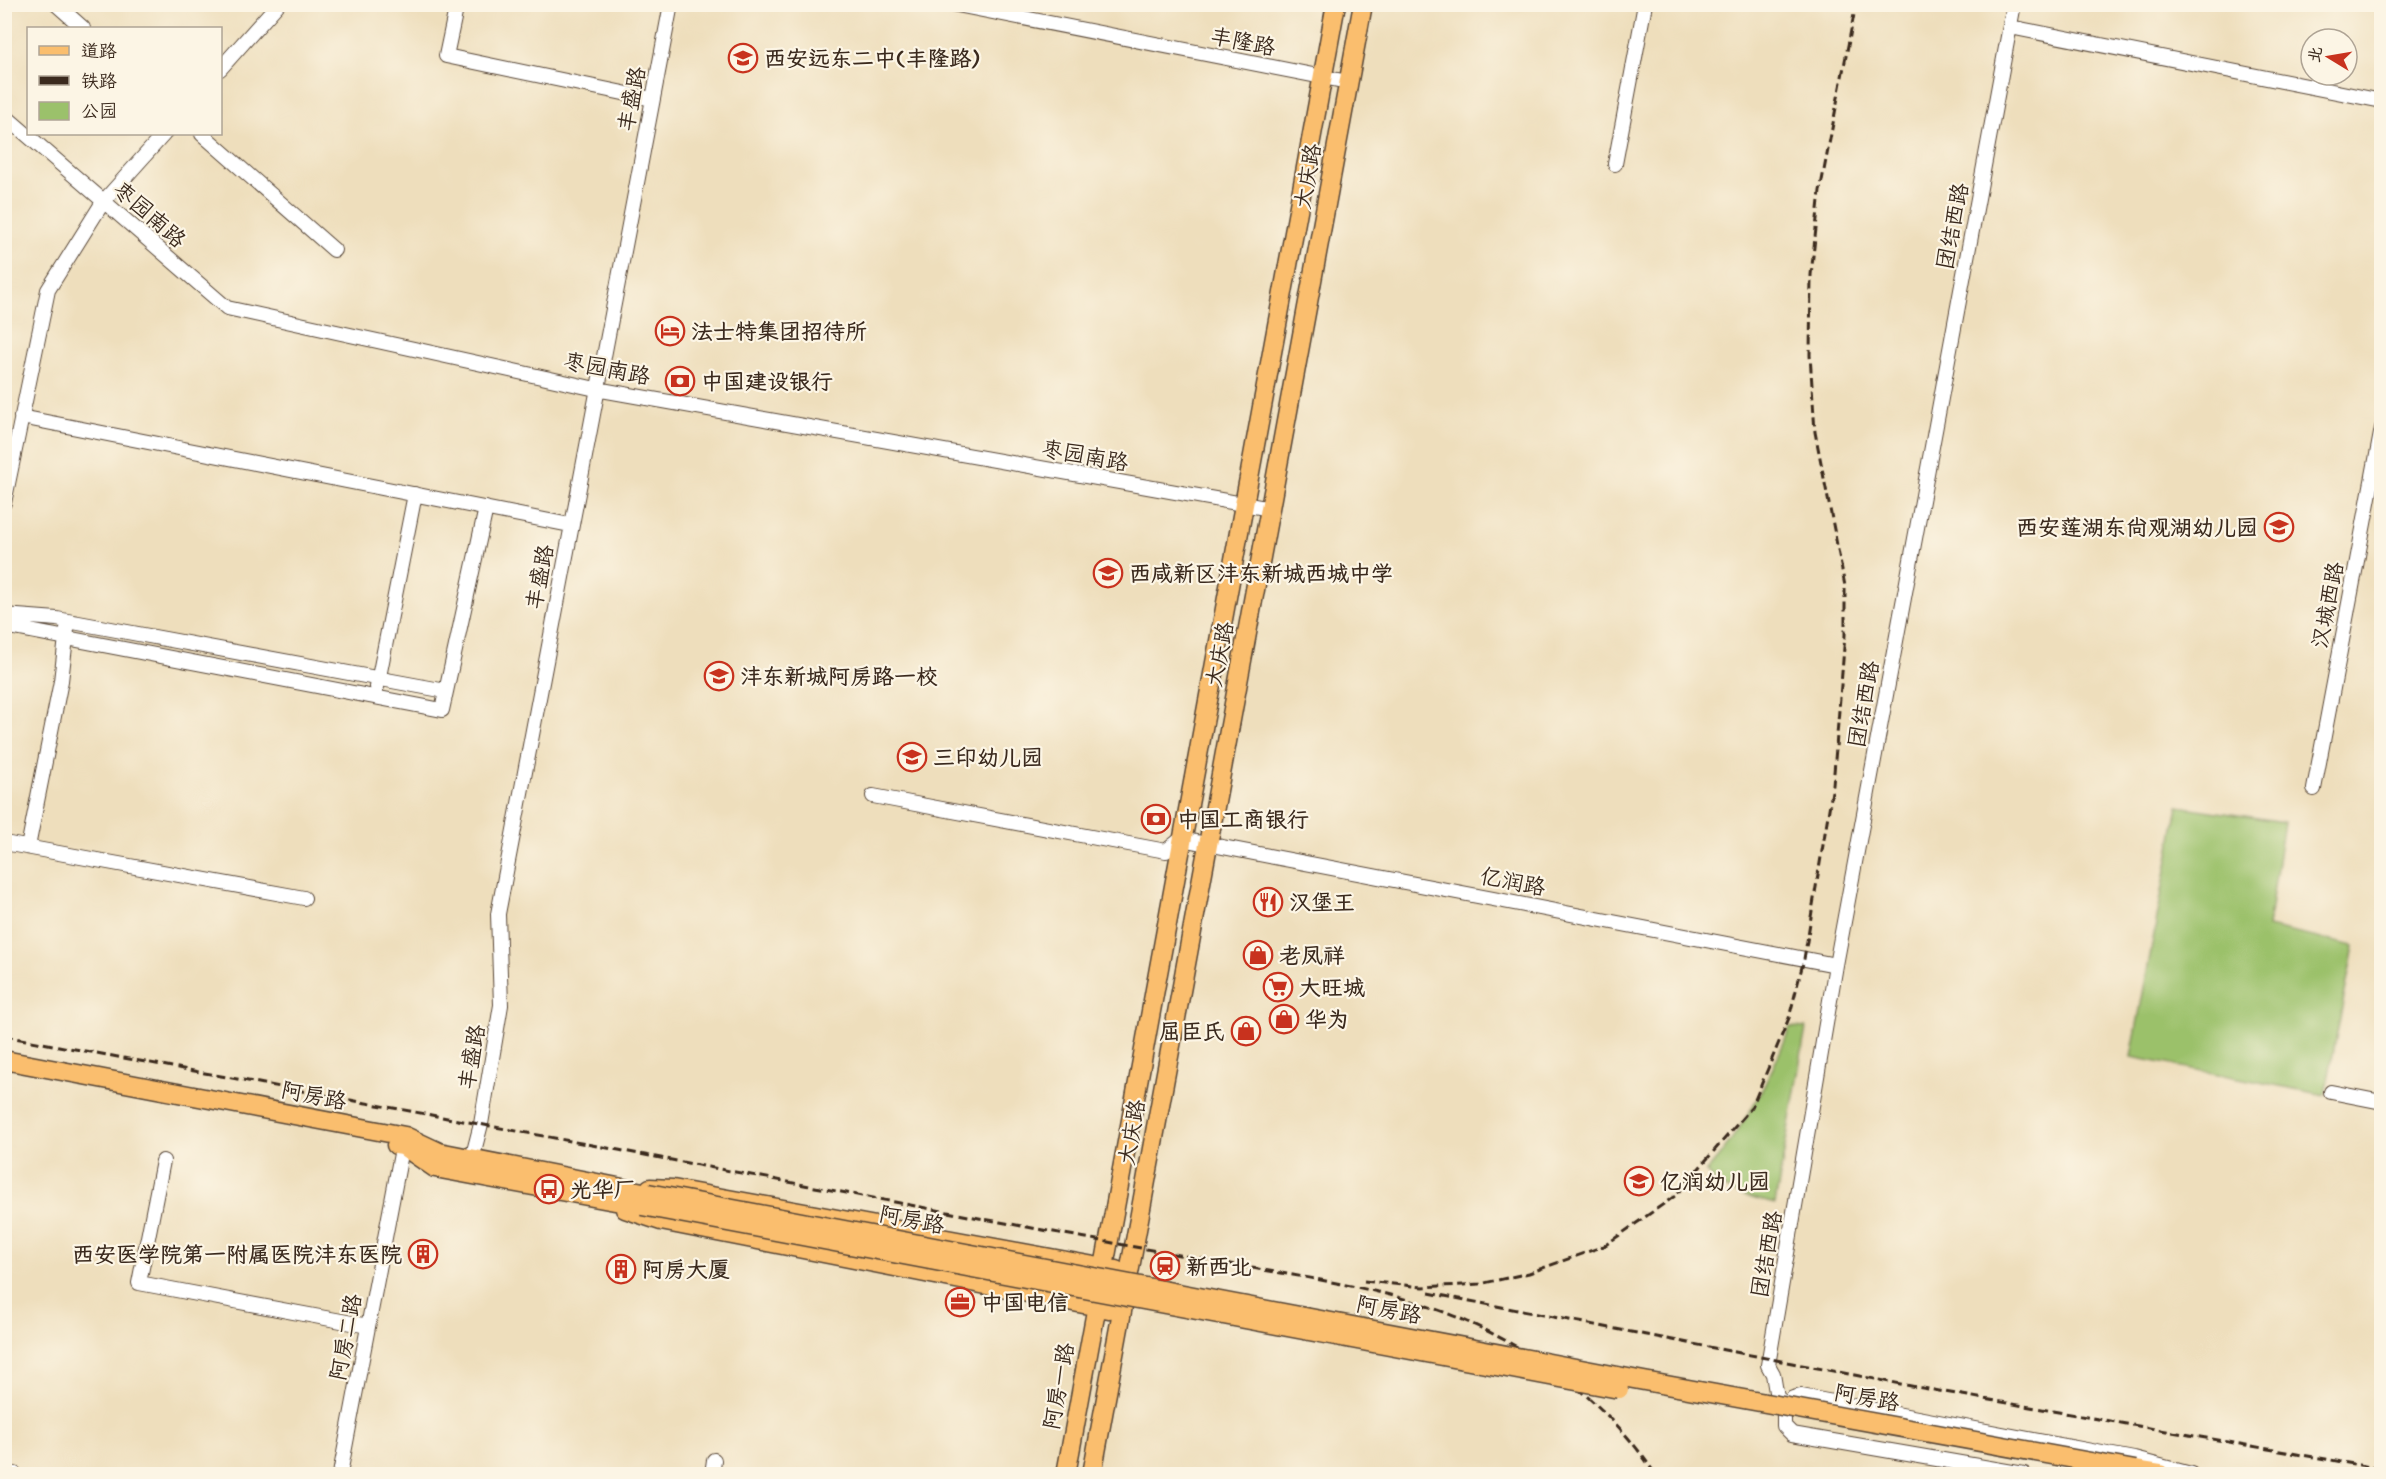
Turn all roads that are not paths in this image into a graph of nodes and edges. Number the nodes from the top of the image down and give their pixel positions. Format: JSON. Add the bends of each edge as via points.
{"nodes":[{"id":1,"x":56,"y":4,"type":"edge"},
{"id":2,"x":278,"y":4,"type":"edge"},
{"id":3,"x":457,"y":4,"type":"edge"},
{"id":4,"x":671,"y":4,"type":"edge"},
{"id":5,"x":952,"y":4,"type":"edge"},
{"id":6,"x":1336,"y":4,"type":"edge"},
{"id":7,"x":1363,"y":4,"type":"edge"},
{"id":8,"x":1645,"y":4,"type":"edge"},
{"id":9,"x":2014,"y":4,"type":"edge"},
{"id":10,"x":82,"y":27,"type":"edge"},
{"id":11,"x":2010,"y":27,"type":"junction"},
{"id":12,"x":222,"y":67,"type":"edge"},
{"id":13,"x":1322,"y":78,"type":"junction"},
{"id":14,"x":1348,"y":82,"type":"junction"},
{"id":15,"x":652,"y":99,"type":"junction"},
{"id":16,"x":2382,"y":101,"type":"edge"},
{"id":17,"x":4,"y":115,"type":"edge"},
{"id":18,"x":163,"y":135,"type":"edge"},
{"id":19,"x":203,"y":135,"type":"edge"},
{"id":20,"x":1615,"y":164,"type":"dead end"},
{"id":21,"x":103,"y":202,"type":"junction"},
{"id":22,"x":334,"y":250,"type":"dead end"},
{"id":23,"x":596,"y":388,"type":"junction"},
{"id":24,"x":21,"y":417,"type":"junction"},
{"id":25,"x":2382,"y":428,"type":"edge"},
{"id":26,"x":2378,"y":469,"type":"edge"},
{"id":27,"x":415,"y":494,"type":"junction"},
{"id":28,"x":4,"y":503,"type":"edge"},
{"id":29,"x":1244,"y":505,"type":"junction"},
{"id":30,"x":486,"y":508,"type":"junction"},
{"id":31,"x":1270,"y":509,"type":"junction"},
{"id":32,"x":570,"y":525,"type":"junction"},
{"id":33,"x":4,"y":615,"type":"edge"},
{"id":34,"x":69,"y":621,"type":"junction"},
{"id":35,"x":4,"y":626,"type":"edge"},
{"id":36,"x":66,"y":638,"type":"junction"},
{"id":37,"x":178,"y":641,"type":"junction"},
{"id":38,"x":264,"y":657,"type":"junction"},
{"id":39,"x":175,"y":659,"type":"junction"},
{"id":40,"x":325,"y":669,"type":"junction"},
{"id":41,"x":261,"y":675,"type":"junction"},
{"id":42,"x":379,"y":678,"type":"junction"},
{"id":43,"x":321,"y":687,"type":"junction"},
{"id":44,"x":446,"y":691,"type":"junction"},
{"id":45,"x":375,"y":698,"type":"junction"},
{"id":46,"x":2314,"y":789,"type":"dead end"},
{"id":47,"x":873,"y":796,"type":"dead end"},
{"id":48,"x":1181,"y":839,"type":"junction"},
{"id":49,"x":4,"y":843,"type":"edge"},
{"id":50,"x":1207,"y":844,"type":"junction"},
{"id":51,"x":28,"y":847,"type":"junction"},
{"id":52,"x":304,"y":898,"type":"dead end"},
{"id":53,"x":1836,"y":965,"type":"junction"},
{"id":54,"x":4,"y":1060,"type":"edge"},
{"id":55,"x":4,"y":1072,"type":"edge"},
{"id":56,"x":2331,"y":1092,"type":"dead end"},
{"id":57,"x":2382,"y":1102,"type":"edge"},
{"id":58,"x":404,"y":1141,"type":"junction"},
{"id":59,"x":472,"y":1159,"type":"junction"},
{"id":60,"x":163,"y":1161,"type":"dead end"},
{"id":61,"x":610,"y":1186,"type":"junction"},
{"id":62,"x":584,"y":1195,"type":"junction"},
{"id":63,"x":645,"y":1199,"type":"junction"},
{"id":64,"x":1104,"y":1268,"type":"junction"},
{"id":65,"x":1129,"y":1272,"type":"junction"},
{"id":66,"x":1097,"y":1306,"type":"junction"},
{"id":67,"x":1122,"y":1312,"type":"junction"},
{"id":68,"x":368,"y":1326,"type":"junction"},
{"id":69,"x":1788,"y":1405,"type":"junction"},
{"id":70,"x":714,"y":1460,"type":"dead end"},
{"id":71,"x":4,"y":1473,"type":"edge"},
{"id":72,"x":15,"y":1474,"type":"edge"},
{"id":73,"x":340,"y":1474,"type":"edge"},
{"id":74,"x":712,"y":1474,"type":"edge"},
{"id":75,"x":1066,"y":1474,"type":"edge"},
{"id":76,"x":1092,"y":1474,"type":"edge"},
{"id":77,"x":2024,"y":1474,"type":"edge"},
{"id":78,"x":2093,"y":1474,"type":"edge"},
{"id":79,"x":2160,"y":1474,"type":"edge"},
{"id":80,"x":2191,"y":1474,"type":"edge"}],
"edges":[{"from":1,"to":10,"type":"street"},
{"from":2,"to":12,"type":"street"},
{"from":3,"to":15,"type":"street","via":[[446,56]]},
{"from":4,"to":15,"type":"street","name":"丰盛路"},
{"from":5,"to":13,"type":"street","name":"丰隆路"},
{"from":6,"to":13,"type":"main road","name":"大庆路"},
{"from":7,"to":14,"type":"main road","name":"大庆路"},
{"from":8,"to":20,"type":"street"},
{"from":9,"to":11,"type":"street","name":"团结西路"},
{"from":11,"to":16,"type":"street"},
{"from":11,"to":53,"type":"street","name":"团结西路"},
{"from":13,"to":14,"type":"street","name":"丰隆路"},
{"from":13,"to":29,"type":"main road","name":"大庆路"},
{"from":14,"to":31,"type":"main road","name":"大庆路"},
{"from":15,"to":23,"type":"street","name":"丰盛路"},
{"from":17,"to":21,"type":"street","name":"枣园南路"},
{"from":18,"to":21,"type":"street"},
{"from":19,"to":22,"type":"street"},
{"from":21,"to":23,"type":"street","name":"枣园南路","via":[[227,308]]},
{"from":21,"to":24,"type":"street","via":[[48,290]]},
{"from":23,"to":29,"type":"street","name":"枣园南路"},
{"from":23,"to":32,"type":"street","name":"丰盛路"},
{"from":24,"to":27,"type":"street"},
{"from":24,"to":28,"type":"street"},
{"from":25,"to":26,"type":"street","name":"汉城西路"},
{"from":26,"to":46,"type":"street","name":"汉城西路"},
{"from":27,"to":30,"type":"street"},
{"from":27,"to":42,"type":"street"},
{"from":29,"to":31,"type":"street","name":"枣园南路"},
{"from":29,"to":48,"type":"main road","name":"大庆路"},
{"from":30,"to":32,"type":"street"},
{"from":30,"to":44,"type":"street"},
{"from":31,"to":50,"type":"main road","name":"大庆路"},
{"from":32,"to":59,"type":"street","name":"丰盛路","via":[[498,914],[501,1005]]},
{"from":33,"to":34,"type":"street"},
{"from":34,"to":36,"type":"street"},
{"from":34,"to":37,"type":"street"},
{"from":35,"to":36,"type":"street"},
{"from":36,"to":39,"type":"street"},
{"from":36,"to":51,"type":"street"},
{"from":37,"to":38,"type":"street"},
{"from":37,"to":39,"type":"street"},
{"from":38,"to":40,"type":"street"},
{"from":38,"to":41,"type":"street"},
{"from":39,"to":41,"type":"street"},
{"from":40,"to":42,"type":"street"},
{"from":40,"to":43,"type":"street"},
{"from":41,"to":43,"type":"street"},
{"from":42,"to":44,"type":"street"},
{"from":42,"to":45,"type":"street"},
{"from":43,"to":45,"type":"street"},
{"from":44,"to":45,"type":"street","via":[[442,711]]},
{"from":47,"to":48,"type":"street","via":[[1166,851]]},
{"from":48,"to":50,"type":"street","name":"亿润路"},
{"from":48,"to":64,"type":"main road","name":"大庆路"},
{"from":49,"to":51,"type":"street"},
{"from":50,"to":53,"type":"street","name":"亿润路"},
{"from":50,"to":65,"type":"main road","name":"大庆路"},
{"from":51,"to":52,"type":"street"},
{"from":53,"to":69,"type":"street","name":"团结西路","via":[[1768,1365],[1777,1398]]},
{"from":54,"to":58,"type":"main road","name":"阿房路"},
{"from":55,"to":58,"type":"main road","name":"阿房路"},
{"from":56,"to":57,"type":"street"},
{"from":58,"to":59,"type":"main road","name":"阿房路"},
{"from":58,"to":62,"type":"main road","name":"阿房路","via":[[435,1168]]},
{"from":58,"to":68,"type":"street","name":"阿房二路"},
{"from":59,"to":61,"type":"main road","name":"阿房路"},
{"from":60,"to":68,"type":"street","via":[[139,1282]]},
{"from":61,"to":63,"type":"main road","name":"阿房路"},
{"from":61,"to":64,"type":"main road","name":"阿房路","via":[[673,1189]]},
{"from":62,"to":63,"type":"main road","name":"阿房路"},
{"from":62,"to":66,"type":"main road","name":"阿房路","via":[[661,1221]]},
{"from":63,"to":78,"type":"main road","name":"阿房路","bridge":true,"via":[[1464,1362]]},
{"from":63,"to":79,"type":"main road","name":"阿房路","bridge":true},
{"from":64,"to":65,"type":"main road","name":"阿房路"},
{"from":64,"to":66,"type":"main road","name":"大庆路"},
{"from":65,"to":67,"type":"main road","name":"大庆路"},
{"from":66,"to":67,"type":"main road","name":"阿房路"},
{"from":66,"to":75,"type":"main road","name":"阿房一路"},
{"from":67,"to":76,"type":"main road"},
{"from":68,"to":73,"type":"street","name":"阿房二路"},
{"from":69,"to":77,"type":"street","via":[[1784,1426],[1792,1434]]},
{"from":69,"to":80,"type":"street","via":[[1792,1398],[1801,1396],[2134,1459]]},
{"from":70,"to":74,"type":"street"},
{"from":71,"to":72,"type":"street"}]}
